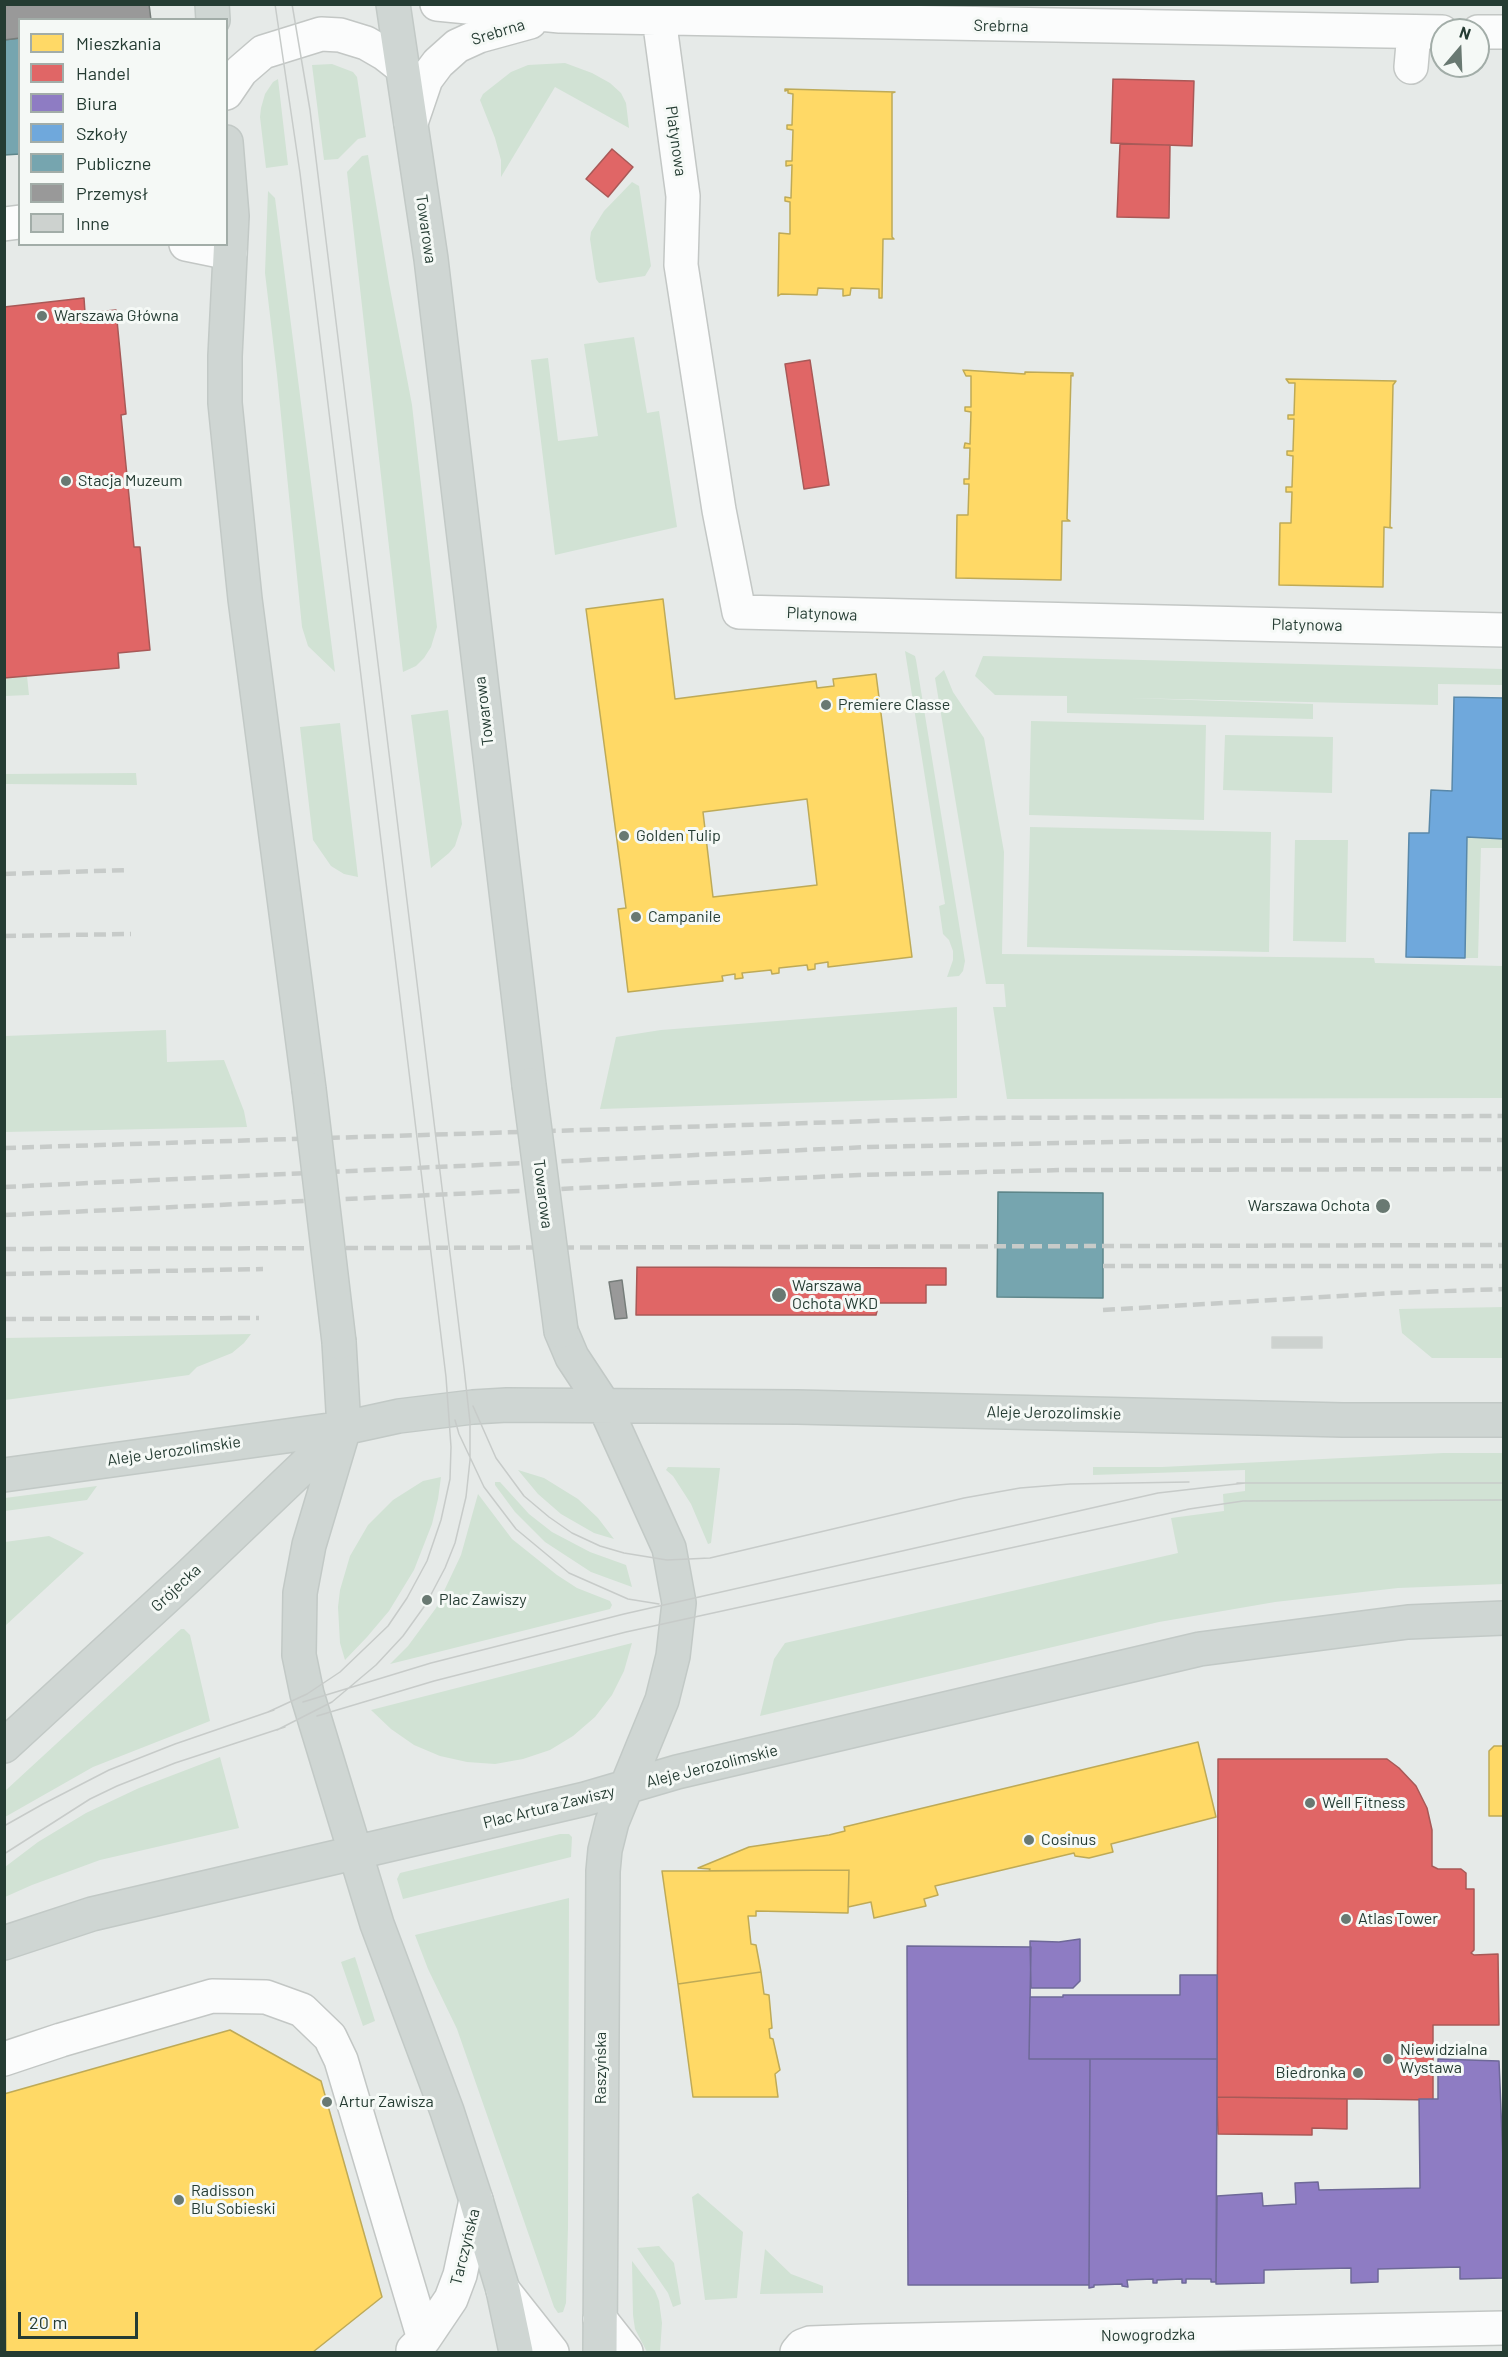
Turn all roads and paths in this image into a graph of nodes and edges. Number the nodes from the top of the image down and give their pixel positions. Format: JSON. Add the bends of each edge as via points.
{"nodes":[{"id":1,"x":393,"y":4,"type":"edge"},
{"id":2,"x":437,"y":4,"type":"edge"},
{"id":3,"x":979,"y":15,"type":"edge"},
{"id":4,"x":560,"y":16,"type":"junction"},
{"id":5,"x":659,"y":18,"type":"junction"},
{"id":6,"x":1428,"y":32,"type":"edge"},
{"id":7,"x":1411,"y":67,"type":"dead end"},
{"id":8,"x":403,"y":68,"type":"junction"},
{"id":9,"x":228,"y":90,"type":"edge"},
{"id":10,"x":411,"y":123,"type":"junction"},
{"id":11,"x":228,"y":158,"type":"edge"},
{"id":12,"x":196,"y":246,"type":"edge"},
{"id":13,"x":230,"y":253,"type":"junction"},
{"id":14,"x":1503,"y":630,"type":"edge"},
{"id":15,"x":605,"y":1407,"type":"junction"},
{"id":16,"x":1503,"y":1420,"type":"edge"},
{"id":17,"x":344,"y":1428,"type":"junction"},
{"id":18,"x":4,"y":1474,"type":"edge"},
{"id":19,"x":1503,"y":1618,"type":"edge"},
{"id":20,"x":4,"y":1746,"type":"edge"},
{"id":21,"x":628,"y":1787,"type":"junction"},
{"id":22,"x":354,"y":1853,"type":"junction"},
{"id":23,"x":4,"y":1943,"type":"edge"},
{"id":24,"x":4,"y":2059,"type":"edge"},
{"id":25,"x":476,"y":2200,"type":"junction"},
{"id":26,"x":503,"y":2290,"type":"junction"},
{"id":27,"x":600,"y":2319,"type":"junction"},
{"id":28,"x":1503,"y":2328,"type":"edge"},
{"id":29,"x":417,"y":2346,"type":"edge"},
{"id":30,"x":516,"y":2352,"type":"edge"},
{"id":31,"x":552,"y":2352,"type":"edge"},
{"id":32,"x":600,"y":2352,"type":"edge"},
{"id":33,"x":626,"y":2352,"type":"edge"},
{"id":34,"x":797,"y":2352,"type":"edge"}],
"edges":[{"from":1,"to":8,"type":"main road","name":"Towarowa"},
{"from":2,"to":4,"type":"street","name":"Srebrna"},
{"from":3,"to":5,"type":"street","name":"Srebrna"},
{"from":3,"to":6,"type":"street","name":"Srebrna"},
{"from":4,"to":5,"type":"street","name":"Srebrna"},
{"from":4,"to":10,"type":"street","name":"Srebrna","via":[[510,26],[457,46],[426,79]]},
{"from":5,"to":14,"type":"street","name":"Platynowa","via":[[683,196],[681,265],[719,510],[740,612]]},
{"from":6,"to":7,"type":"street"},
{"from":8,"to":9,"type":"street","via":[[366,43],[321,34],[263,52],[241,71]]},
{"from":8,"to":10,"type":"main road","name":"Towarowa"},
{"from":10,"to":15,"type":"main road","name":"Towarowa","bridge":true,"via":[[431,259],[561,1331],[572,1357]]},
{"from":11,"to":13,"type":"main road"},
{"from":12,"to":13,"type":"street"},
{"from":13,"to":17,"type":"main road","bridge":true,"via":[[225,403],[245,599],[339,1342]]},
{"from":15,"to":16,"type":"main road","name":"Aleje Jerozolimskie"},
{"from":15,"to":17,"type":"main road","via":[[473,1407],[399,1416]]},
{"from":15,"to":21,"type":"main road","name":"Plac Artura Zawiszy","via":[[669,1548],[679,1603],[673,1656],[662,1700]]},
{"from":17,"to":18,"type":"main road","name":"Aleje Jerozolimskie"},
{"from":17,"to":20,"type":"main road","name":"Grójecka"},
{"from":17,"to":22,"type":"main road","via":[[309,1545],[300,1593],[299,1655]]},
{"from":19,"to":21,"type":"main road","name":"Aleje Jerozolimskie","via":[[1408,1622],[1200,1649],[677,1772]]},
{"from":21,"to":22,"type":"main road","name":"Plac Artura Zawiszy"},
{"from":21,"to":27,"type":"main road","name":"Raszyńska","via":[[608,1837],[603,1871]]},
{"from":22,"to":23,"type":"main road","via":[[93,1914]]},
{"from":22,"to":25,"type":"main road"},
{"from":24,"to":29,"type":"street","via":[[212,1996],[266,1997],[302,2010],[330,2037],[341,2061]]},
{"from":25,"to":26,"type":"main road"},
{"from":25,"to":29,"type":"street","name":"Tarczyńska","via":[[451,2299]]},
{"from":26,"to":30,"type":"main road"},
{"from":26,"to":31,"type":"street"},
{"from":27,"to":32,"type":"main road","name":"Raszyńska"},
{"from":27,"to":33,"type":"street"},
{"from":28,"to":34,"type":"street","name":"Nowogrodzka","via":[[865,2341],[810,2343]]}]}
